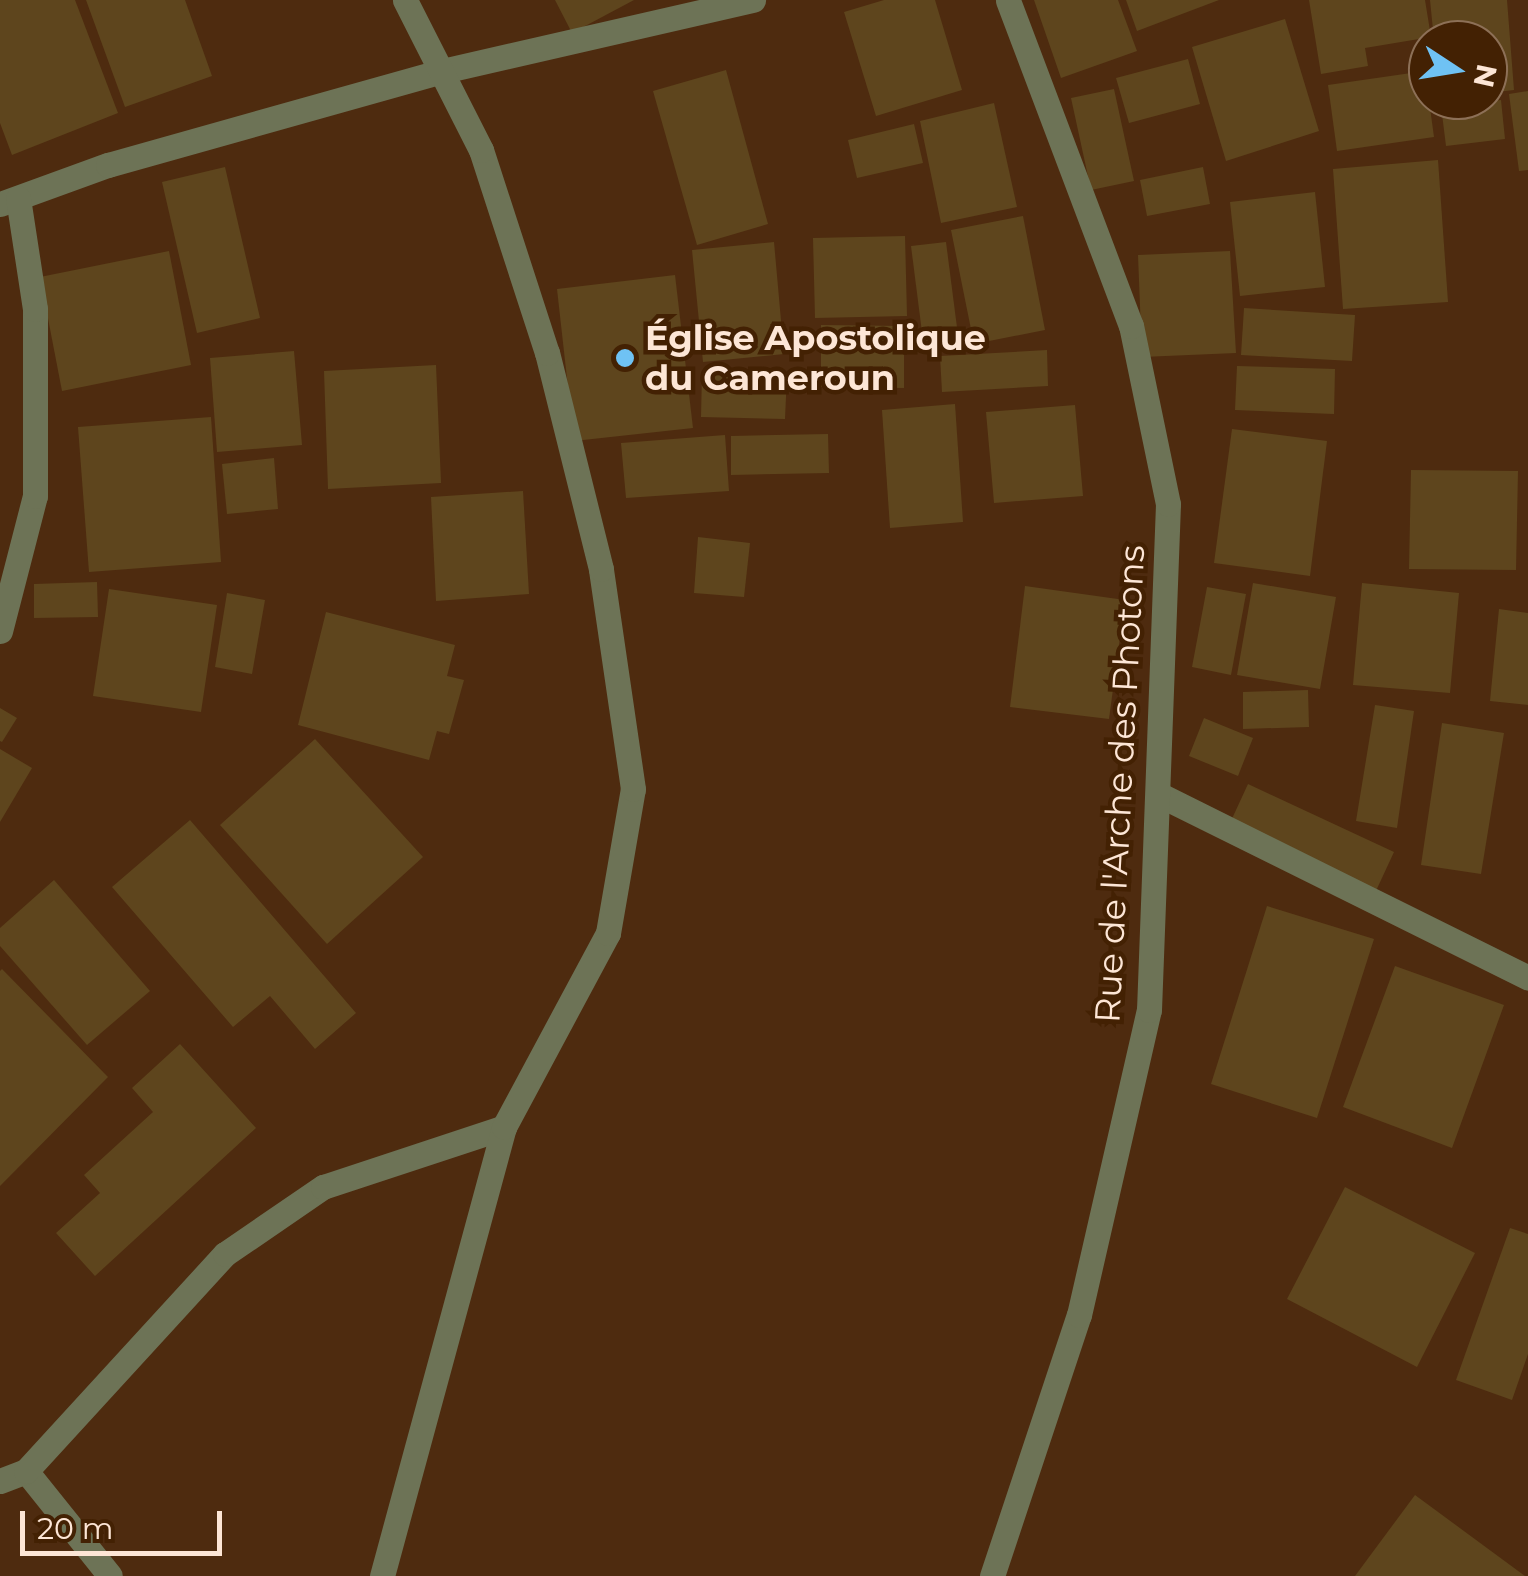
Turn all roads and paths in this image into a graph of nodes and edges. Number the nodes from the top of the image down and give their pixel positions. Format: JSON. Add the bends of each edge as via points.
{"nodes":[{"id":1,"x":405,"y":0,"type":"edge"},
{"id":2,"x":753,"y":0,"type":"edge"},
{"id":3,"x":1008,"y":0,"type":"edge"},
{"id":4,"x":447,"y":70,"type":"junction"},
{"id":5,"x":9,"y":201,"type":"edge"},
{"id":6,"x":0,"y":632,"type":"edge"},
{"id":7,"x":1158,"y":794,"type":"junction"},
{"id":8,"x":1528,"y":978,"type":"edge"},
{"id":9,"x":504,"y":1127,"type":"junction"},
{"id":10,"x":26,"y":1471,"type":"junction"},
{"id":11,"x":0,"y":1481,"type":"edge"},
{"id":12,"x":110,"y":1576,"type":"edge"},
{"id":13,"x":382,"y":1576,"type":"edge"},
{"id":14,"x":992,"y":1576,"type":"edge"}],
"edges":[{"from":1,"to":4,"type":"street"},
{"from":2,"to":4,"type":"street"},
{"from":3,"to":7,"type":"street","name":"Rue de l'Arche des Photons","via":[[1131,326],[1168,504]]},
{"from":4,"to":5,"type":"street"},
{"from":4,"to":9,"type":"street","via":[[547,353],[601,570],[634,789],[608,932]]},
{"from":5,"to":6,"type":"street","via":[[35,310],[35,496]]},
{"from":7,"to":8,"type":"street"},
{"from":7,"to":14,"type":"street","name":"Rue de l'Arche des Photons","via":[[1149,1010],[1080,1314]]},
{"from":9,"to":10,"type":"street","via":[[323,1187],[225,1254]]},
{"from":9,"to":13,"type":"street"},
{"from":10,"to":11,"type":"street"},
{"from":10,"to":12,"type":"street"}]}
